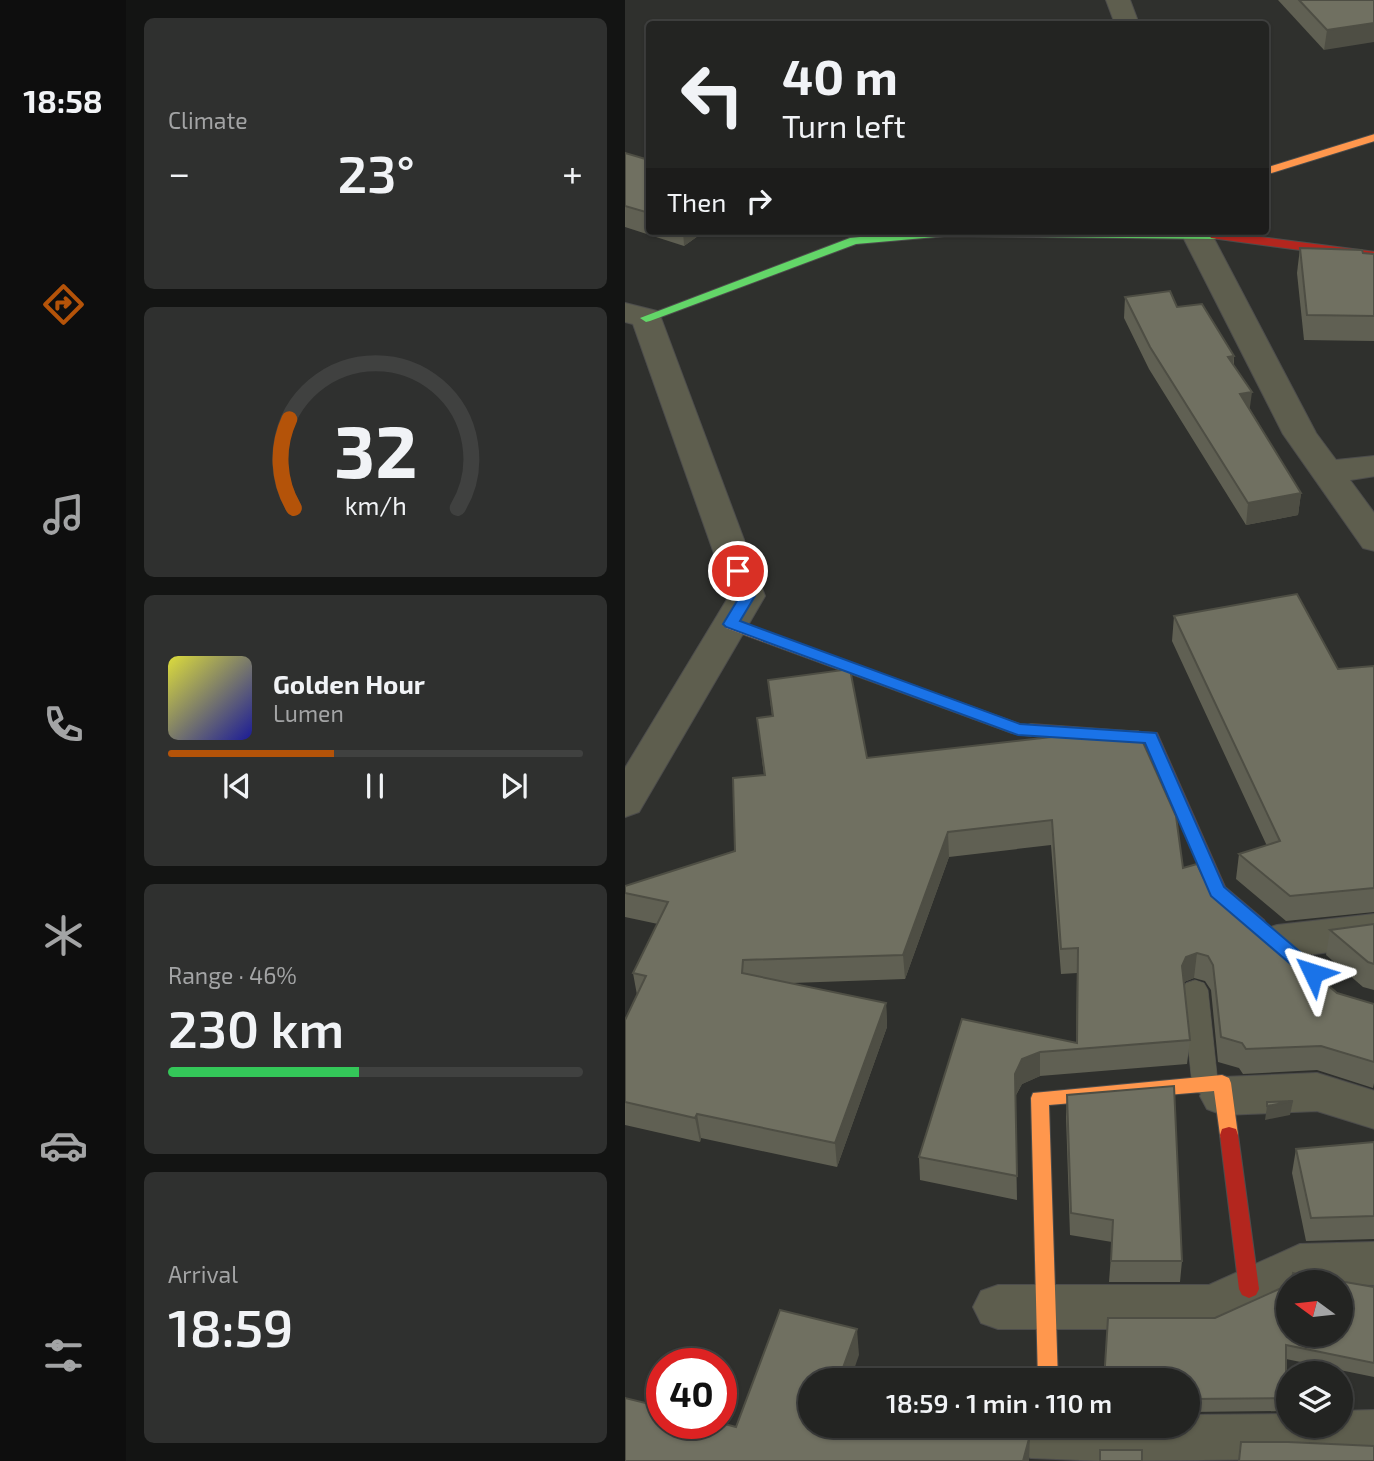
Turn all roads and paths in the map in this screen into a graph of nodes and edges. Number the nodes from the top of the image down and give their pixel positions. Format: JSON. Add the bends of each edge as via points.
{"nodes":[{"id":1,"x":1119,"y":0,"type":"edge"},
{"id":2,"x":1126,"y":21,"type":"edge"},
{"id":3,"x":1374,"y":137,"type":"edge"},
{"id":4,"x":1269,"y":171,"type":"edge"},
{"id":5,"x":916,"y":235,"type":"edge"},
{"id":6,"x":1197,"y":235,"type":"edge"},
{"id":7,"x":1217,"y":235,"type":"edge"},
{"id":8,"x":1374,"y":256,"type":"edge"},
{"id":9,"x":635,"y":315,"type":"edge"},
{"id":10,"x":1374,"y":466,"type":"edge"},
{"id":11,"x":1327,"y":472,"type":"junction"},
{"id":12,"x":1374,"y":540,"type":"edge"},
{"id":13,"x":731,"y":624,"type":"junction"},
{"id":14,"x":625,"y":802,"type":"edge"},
{"id":15,"x":1374,"y":930,"type":"edge"},
{"id":16,"x":1287,"y":951,"type":"joint"},
{"id":17,"x":1195,"y":990,"type":"dead end"},
{"id":18,"x":1214,"y":1090,"type":"junction"},
{"id":19,"x":1374,"y":1110,"type":"edge"},
{"id":20,"x":1374,"y":1263,"type":"edge"},
{"id":21,"x":1249,"y":1289,"type":"junction"},
{"id":22,"x":1021,"y":1307,"type":"junction"},
{"id":23,"x":1043,"y":1368,"type":"edge"},
{"id":24,"x":1374,"y":1434,"type":"edge"},
{"id":25,"x":1046,"y":1439,"type":"edge"}],
"edges":[{"from":1,"to":2,"type":"street"},
{"from":3,"to":4,"type":"street"},
{"from":5,"to":9,"type":"street","via":[[854,241]]},
{"from":6,"to":11,"type":"street","via":[[1300,433]]},
{"from":7,"to":8,"type":"street"},
{"from":9,"to":13,"type":"street","via":[[747,596]]},
{"from":10,"to":11,"type":"street"},
{"from":11,"to":12,"type":"street"},
{"from":13,"to":14,"type":"street"},
{"from":13,"to":16,"type":"street","via":[[1018,729],[1151,737],[1218,891]]},
{"from":15,"to":16,"type":"street"},
{"from":17,"to":18,"type":"lane"},
{"from":18,"to":19,"type":"street","via":[[1317,1092]]},
{"from":18,"to":21,"type":"street"},
{"from":18,"to":22,"type":"street","via":[[1040,1098]]},
{"from":20,"to":21,"type":"street","via":[[1300,1266]]},
{"from":21,"to":22,"type":"street","via":[[1212,1307]]},
{"from":22,"to":23,"type":"street"},
{"from":24,"to":25,"type":"street","via":[[1232,1441]]}]}
